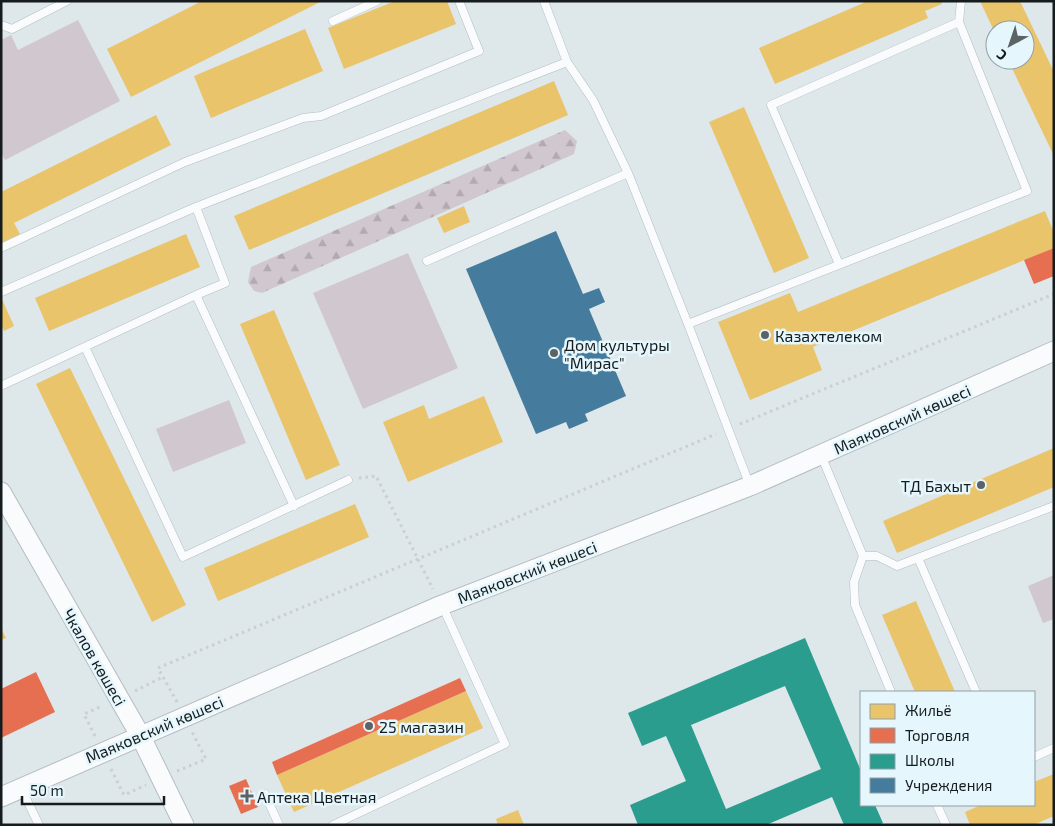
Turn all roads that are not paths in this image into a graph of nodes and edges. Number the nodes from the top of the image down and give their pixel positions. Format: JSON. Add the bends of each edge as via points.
{"nodes":[{"id":1,"x":67,"y":1,"type":"edge"},
{"id":2,"x":377,"y":1,"type":"edge"},
{"id":3,"x":459,"y":1,"type":"edge"},
{"id":4,"x":544,"y":1,"type":"edge"},
{"id":5,"x":960,"y":1,"type":"edge"},
{"id":6,"x":333,"y":21,"type":"dead end"},
{"id":7,"x":959,"y":22,"type":"junction"},
{"id":8,"x":1,"y":25,"type":"edge"},
{"id":9,"x":567,"y":62,"type":"junction"},
{"id":10,"x":628,"y":173,"type":"junction"},
{"id":11,"x":196,"y":207,"type":"junction"},
{"id":12,"x":1,"y":248,"type":"edge"},
{"id":13,"x":427,"y":260,"type":"dead end"},
{"id":14,"x":839,"y":264,"type":"junction"},
{"id":15,"x":1,"y":292,"type":"edge"},
{"id":16,"x":196,"y":295,"type":"junction"},
{"id":17,"x":688,"y":324,"type":"junction"},
{"id":18,"x":85,"y":347,"type":"junction"},
{"id":19,"x":1054,"y":351,"type":"edge"},
{"id":20,"x":1,"y":386,"type":"edge"},
{"id":21,"x":821,"y":455,"type":"junction"},
{"id":22,"x":348,"y":480,"type":"road end"},
{"id":23,"x":750,"y":486,"type":"junction"},
{"id":24,"x":1,"y":492,"type":"edge"},
{"id":25,"x":294,"y":506,"type":"junction"},
{"id":26,"x":1054,"y":506,"type":"edge"},
{"id":27,"x":863,"y":556,"type":"junction"},
{"id":28,"x":918,"y":558,"type":"junction"},
{"id":29,"x":442,"y":605,"type":"junction"},
{"id":30,"x":891,"y":691,"type":"edge"},
{"id":31,"x":976,"y":691,"type":"edge"},
{"id":32,"x":140,"y":735,"type":"junction"},
{"id":33,"x":1054,"y":748,"type":"edge"},
{"id":34,"x":1035,"y":757,"type":"edge"},
{"id":35,"x":21,"y":787,"type":"junction"},
{"id":36,"x":265,"y":794,"type":"dead end"},
{"id":37,"x":1,"y":796,"type":"edge"},
{"id":38,"x":937,"y":806,"type":"edge"},
{"id":39,"x":39,"y":825,"type":"edge"},
{"id":40,"x":184,"y":825,"type":"edge"},
{"id":41,"x":279,"y":825,"type":"edge"},
{"id":42,"x":332,"y":825,"type":"edge"},
{"id":43,"x":946,"y":825,"type":"edge"}],
"edges":[{"from":1,"to":8,"type":"lane","via":[[12,29]]},
{"from":2,"to":6,"type":"lane"},
{"from":3,"to":12,"type":"lane","via":[[479,52],[321,116],[303,118],[185,162]]},
{"from":4,"to":9,"type":"lane"},
{"from":5,"to":7,"type":"lane"},
{"from":7,"to":14,"type":"lane","via":[[771,105]]},
{"from":7,"to":14,"type":"lane","via":[[1027,191]]},
{"from":9,"to":10,"type":"lane","via":[[593,100]]},
{"from":9,"to":11,"type":"lane"},
{"from":10,"to":13,"type":"lane"},
{"from":10,"to":17,"type":"lane"},
{"from":11,"to":15,"type":"lane"},
{"from":11,"to":16,"type":"lane","via":[[226,283]]},
{"from":14,"to":17,"type":"lane"},
{"from":16,"to":18,"type":"lane"},
{"from":16,"to":25,"type":"lane"},
{"from":17,"to":23,"type":"lane"},
{"from":18,"to":20,"type":"lane"},
{"from":18,"to":25,"type":"lane","via":[[183,557]]},
{"from":19,"to":21,"type":"street","name":"Маяковский көшесі"},
{"from":21,"to":23,"type":"street","name":"Маяковский көшесі"},
{"from":21,"to":27,"type":"lane"},
{"from":22,"to":25,"type":"lane"},
{"from":23,"to":29,"type":"street","name":"Маяковский көшесі"},
{"from":24,"to":32,"type":"street","name":"Чкалов көшесі"},
{"from":26,"to":28,"type":"lane"},
{"from":27,"to":28,"type":"lane","via":[[877,556],[897,566]]},
{"from":27,"to":30,"type":"lane","via":[[854,582],[855,605]]},
{"from":28,"to":31,"type":"lane"},
{"from":29,"to":32,"type":"street","name":"Маяковский көшесі"},
{"from":29,"to":42,"type":"lane","via":[[505,744]]},
{"from":32,"to":35,"type":"street","name":"Маяковский көшесі"},
{"from":32,"to":40,"type":"street","name":"Чкалов көшесі"},
{"from":33,"to":34,"type":"lane"},
{"from":35,"to":37,"type":"street","name":"Маяковский көшесі"},
{"from":35,"to":39,"type":"lane"},
{"from":36,"to":41,"type":"lane"},
{"from":38,"to":43,"type":"lane"}]}
